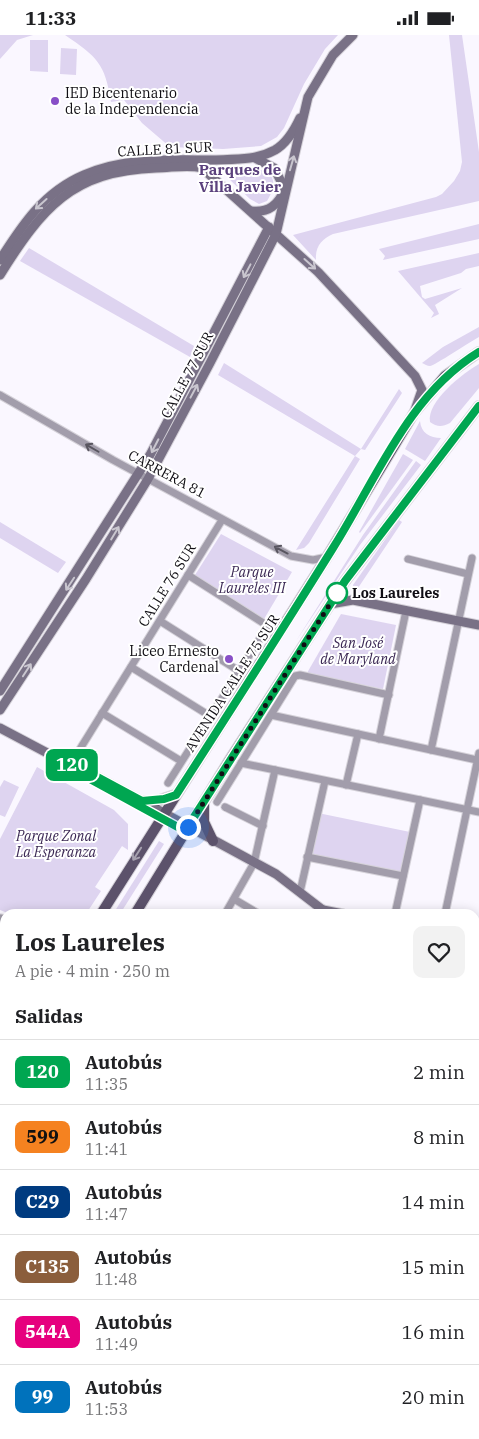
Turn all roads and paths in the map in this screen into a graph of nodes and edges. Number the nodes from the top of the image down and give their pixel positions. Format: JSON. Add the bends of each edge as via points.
{"nodes":[{"id":1,"x":353,"y":35,"type":"edge"},
{"id":2,"x":308,"y":97,"type":"junction"},
{"id":3,"x":255,"y":158,"type":"junction"},
{"id":4,"x":285,"y":189,"type":"junction"},
{"id":5,"x":251,"y":211,"type":"junction"},
{"id":6,"x":273,"y":231,"type":"junction"},
{"id":7,"x":0,"y":260,"type":"edge"},
{"id":8,"x":0,"y":275,"type":"edge"},
{"id":9,"x":479,"y":352,"type":"edge"},
{"id":10,"x":0,"y":395,"type":"edge"},
{"id":11,"x":479,"y":406,"type":"edge"},
{"id":12,"x":414,"y":413,"type":"junction"},
{"id":13,"x":139,"y":474,"type":"junction"},
{"id":14,"x":148,"y":479,"type":"junction"},
{"id":15,"x":222,"y":520,"type":"junction"},
{"id":16,"x":327,"y":557,"type":"junction"},
{"id":17,"x":472,"y":557,"type":"dead end"},
{"id":18,"x":408,"y":559,"type":"dead end"},
{"id":19,"x":468,"y":574,"type":"junction"},
{"id":20,"x":188,"y":575,"type":"junction"},
{"id":21,"x":345,"y":581,"type":"junction"},
{"id":22,"x":353,"y":600,"type":"junction"},
{"id":23,"x":330,"y":604,"type":"junction"},
{"id":24,"x":406,"y":611,"type":"junction"},
{"id":25,"x":160,"y":621,"type":"junction"},
{"id":26,"x":458,"y":621,"type":"junction"},
{"id":27,"x":479,"y":625,"type":"edge"},
{"id":28,"x":131,"y":667,"type":"junction"},
{"id":29,"x":239,"y":671,"type":"junction"},
{"id":30,"x":0,"y":691,"type":"edge"},
{"id":31,"x":389,"y":695,"type":"junction"},
{"id":32,"x":0,"y":710,"type":"edge"},
{"id":33,"x":102,"y":713,"type":"junction"},
{"id":34,"x":271,"y":715,"type":"junction"},
{"id":35,"x":210,"y":716,"type":"junction"},
{"id":36,"x":0,"y":728,"type":"edge"},
{"id":37,"x":358,"y":734,"type":"junction"},
{"id":38,"x":379,"y":739,"type":"junction"},
{"id":39,"x":431,"y":750,"type":"junction"},
{"id":40,"x":478,"y":757,"type":"edge"},
{"id":41,"x":182,"y":761,"type":"junction"},
{"id":42,"x":242,"y":763,"type":"junction"},
{"id":43,"x":70,"y":765,"type":"junction"},
{"id":44,"x":275,"y":770,"type":"junction"},
{"id":45,"x":325,"y":781,"type":"junction"},
{"id":46,"x":168,"y":783,"type":"dead end"},
{"id":47,"x":346,"y":785,"type":"junction"},
{"id":48,"x":176,"y":795,"type":"junction"},
{"id":49,"x":205,"y":800,"type":"junction"},
{"id":50,"x":420,"y":800,"type":"junction"},
{"id":51,"x":142,"y":801,"type":"junction"},
{"id":52,"x":217,"y":803,"type":"dead end"},
{"id":53,"x":225,"y":807,"type":"dead end"},
{"id":54,"x":467,"y":810,"type":"junction"},
{"id":55,"x":479,"y":812,"type":"edge"},
{"id":56,"x":162,"y":816,"type":"junction"},
{"id":57,"x":263,"y":826,"type":"junction"},
{"id":58,"x":187,"y":829,"type":"junction"},
{"id":59,"x":213,"y":841,"type":"junction"},
{"id":60,"x":307,"y":857,"type":"junction"},
{"id":61,"x":254,"y":863,"type":"junction"},
{"id":62,"x":403,"y":876,"type":"junction"},
{"id":63,"x":300,"y":892,"type":"junction"},
{"id":64,"x":234,"y":899,"type":"junction"},
{"id":65,"x":103,"y":909,"type":"edge"},
{"id":66,"x":138,"y":909,"type":"edge"},
{"id":67,"x":228,"y":909,"type":"edge"},
{"id":68,"x":251,"y":909,"type":"edge"},
{"id":69,"x":322,"y":909,"type":"edge"},
{"id":70,"x":396,"y":909,"type":"edge"},
{"id":71,"x":446,"y":909,"type":"edge"}],
"edges":[{"from":1,"to":2,"type":"street","name":"CALLE 77 SUR","via":[[333,55]]},
{"from":2,"to":3,"type":"street","name":"CALLE 81 SUR","via":[[288,139],[274,151]]},
{"from":4,"to":2,"type":"street","name":"CALLE 77 SUR","one_way":true},
{"from":3,"to":4,"type":"street","via":[[274,168]]},
{"from":3,"to":7,"type":"street","name":"CALLE 81 SUR","one_way":true,"via":[[135,161],[83,175],[64,185],[36,208]]},
{"from":4,"to":5,"type":"street","via":[[274,207]]},
{"from":4,"to":6,"type":"street","name":"CALLE 77 SUR"},
{"from":5,"to":6,"type":"street"},
{"from":5,"to":8,"type":"street","name":"CALLE 81 SUR","via":[[206,170],[193,167],[126,170],[105,175],[82,184],[43,213]]},
{"from":6,"to":12,"type":"street","one_way":true,"via":[[327,281],[415,377],[422,390]]},
{"from":6,"to":13,"type":"street","name":"CALLE 77 SUR","one_way":true},
{"from":14,"to":6,"type":"street","name":"CALLE 77 SUR","one_way":true},
{"from":9,"to":12,"type":"main road","name":"AVENIDA CALLE 75 SUR","via":[[445,376]]},
{"from":13,"to":10,"type":"street","name":"CARRERA 81","one_way":true},
{"from":11,"to":21,"type":"main road"},
{"from":12,"to":16,"type":"main road","name":"AVENIDA CALLE 75 SUR"},
{"from":13,"to":14,"type":"street","name":"CARRERA 81"},
{"from":13,"to":30,"type":"street","name":"CALLE 77 SUR","one_way":true},
{"from":14,"to":15,"type":"street","name":"CARRERA 81"},
{"from":32,"to":14,"type":"street","name":"CALLE 77 SUR","one_way":true},
{"from":16,"to":15,"type":"street","name":"CARRERA 81","one_way":true,"via":[[312,560],[291,556]]},
{"from":15,"to":20,"type":"street","name":"CALLE 76 SUR"},
{"from":16,"to":48,"type":"main road","name":"AVENIDA CALLE 75 SUR"},
{"from":17,"to":19,"type":"street"},
{"from":18,"to":19,"type":"street"},
{"from":19,"to":26,"type":"street"},
{"from":20,"to":25,"type":"street","name":"CALLE 76 SUR"},
{"from":20,"to":29,"type":"street","via":[[268,626]]},
{"from":21,"to":22,"type":"street","via":[[346,591]]},
{"from":21,"to":23,"type":"main road"},
{"from":22,"to":23,"type":"street"},
{"from":22,"to":24,"type":"street"},
{"from":23,"to":49,"type":"main road"},
{"from":24,"to":26,"type":"street"},
{"from":24,"to":31,"type":"street"},
{"from":25,"to":28,"type":"street","name":"CALLE 76 SUR"},
{"from":25,"to":29,"type":"street"},
{"from":26,"to":27,"type":"street"},
{"from":26,"to":39,"type":"street"},
{"from":28,"to":33,"type":"street","name":"CALLE 76 SUR"},
{"from":28,"to":35,"type":"street"},
{"from":29,"to":35,"type":"street"},
{"from":31,"to":34,"type":"street","via":[[297,676]]},
{"from":31,"to":38,"type":"street"},
{"from":33,"to":41,"type":"street"},
{"from":33,"to":43,"type":"street","name":"CALLE 76 SUR"},
{"from":34,"to":37,"type":"street"},
{"from":34,"to":42,"type":"street"},
{"from":35,"to":41,"type":"street"},
{"from":36,"to":43,"type":"street"},
{"from":37,"to":38,"type":"street"},
{"from":37,"to":47,"type":"street"},
{"from":38,"to":39,"type":"street"},
{"from":39,"to":40,"type":"street"},
{"from":40,"to":54,"type":"street"},
{"from":41,"to":46,"type":"street"},
{"from":42,"to":44,"type":"street"},
{"from":42,"to":52,"type":"street"},
{"from":43,"to":51,"type":"street"},
{"from":43,"to":56,"type":"street","via":[[88,778]]},
{"from":44,"to":45,"type":"street"},
{"from":44,"to":57,"type":"street"},
{"from":45,"to":47,"type":"street"},
{"from":45,"to":60,"type":"street"},
{"from":47,"to":50,"type":"street"},
{"from":48,"to":51,"type":"main road"},
{"from":48,"to":56,"type":"main road","name":"AVENIDA CALLE 75 SUR"},
{"from":49,"to":58,"type":"main road"},
{"from":49,"to":59,"type":"main road","via":[[203,819]]},
{"from":50,"to":54,"type":"street"},
{"from":50,"to":62,"type":"street"},
{"from":51,"to":56,"type":"street"},
{"from":53,"to":57,"type":"street"},
{"from":54,"to":55,"type":"street"},
{"from":54,"to":71,"type":"street"},
{"from":56,"to":58,"type":"street"},
{"from":56,"to":65,"type":"main road","name":"AVENIDA CALLE 75 SUR","one_way":true},
{"from":57,"to":61,"type":"street"},
{"from":58,"to":59,"type":"street"},
{"from":58,"to":61,"type":"street","via":[[234,858]]},
{"from":58,"to":66,"type":"main road"},
{"from":59,"to":61,"type":"street"},
{"from":60,"to":62,"type":"street"},
{"from":60,"to":63,"type":"street"},
{"from":61,"to":63,"type":"street"},
{"from":61,"to":64,"type":"street"},
{"from":62,"to":70,"type":"street"},
{"from":63,"to":69,"type":"street"},
{"from":64,"to":67,"type":"street"},
{"from":64,"to":68,"type":"street"}]}
